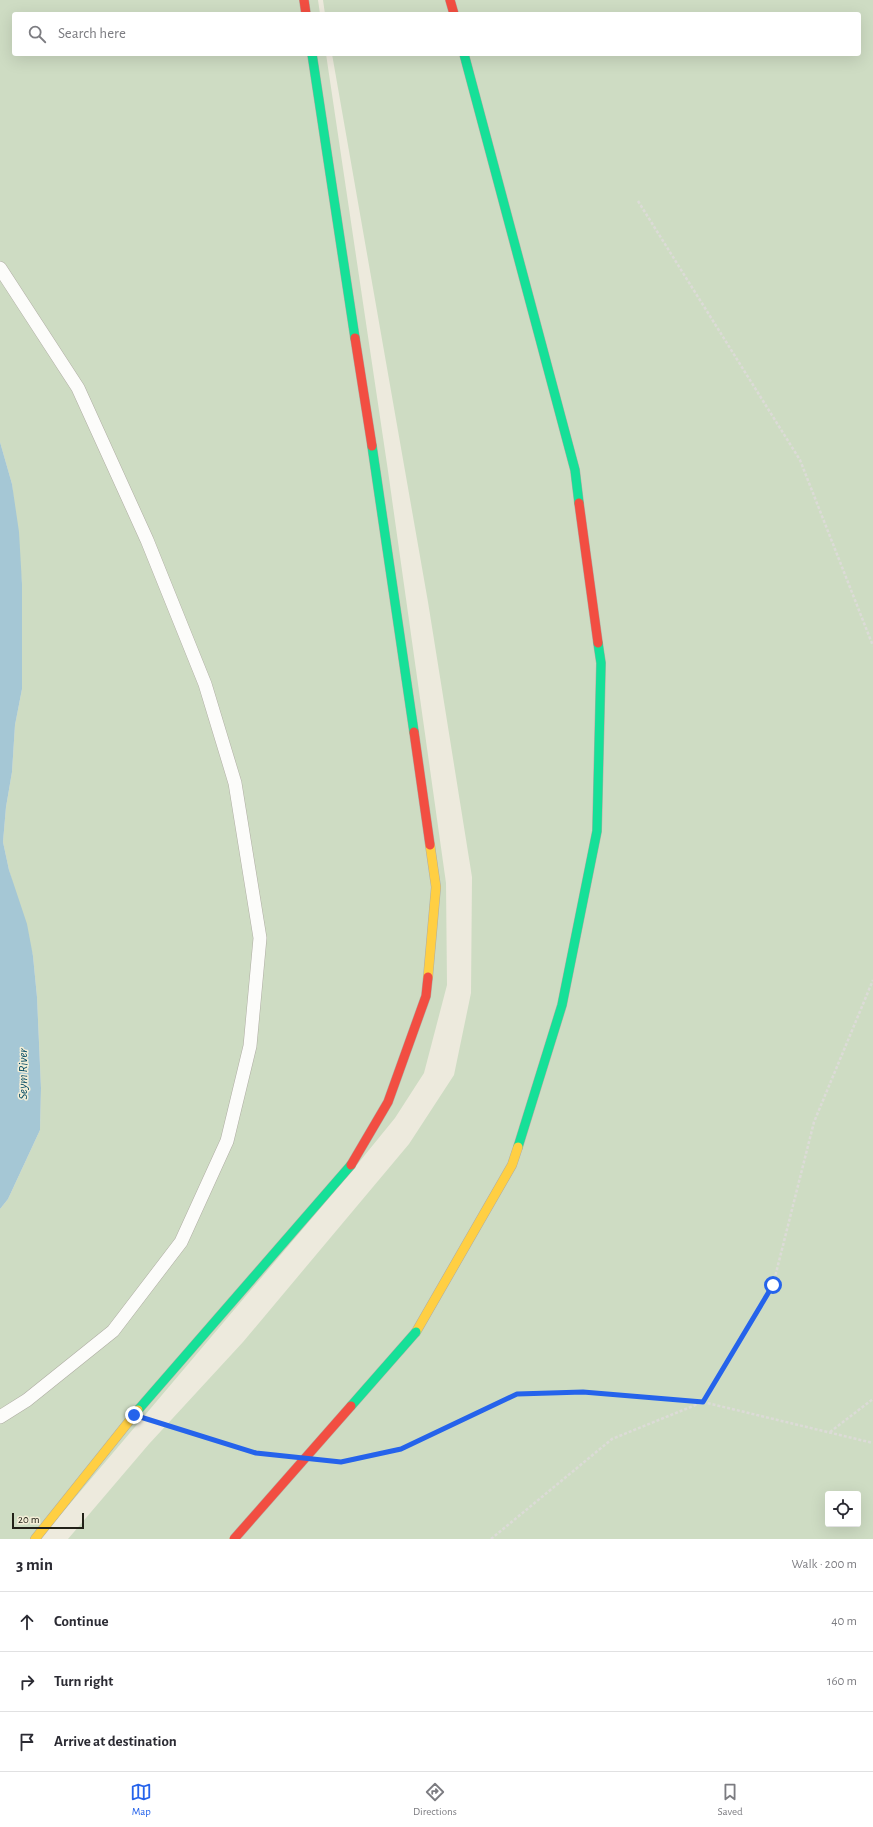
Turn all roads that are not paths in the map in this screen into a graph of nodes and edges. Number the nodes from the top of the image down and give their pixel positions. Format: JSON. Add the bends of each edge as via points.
{"nodes":[{"id":1,"x":304,"y":0,"type":"edge"},
{"id":2,"x":450,"y":0,"type":"edge"},
{"id":3,"x":306,"y":12,"type":"edge"},
{"id":4,"x":453,"y":12,"type":"edge"},
{"id":5,"x":312,"y":56,"type":"edge"},
{"id":6,"x":465,"y":56,"type":"edge"},
{"id":7,"x":0,"y":268,"type":"edge"},
{"id":8,"x":0,"y":1417,"type":"edge"},
{"id":9,"x":34,"y":1539,"type":"edge"},
{"id":10,"x":234,"y":1539,"type":"edge"}],
"edges":[{"from":1,"to":3,"type":"highway"},
{"from":2,"to":4,"type":"highway"},
{"from":5,"to":9,"type":"highway","via":[[436,887],[426,996],[388,1102],[349,1168],[134,1415]]},
{"from":6,"to":10,"type":"highway","bridge":true,"via":[[575,470],[601,663],[597,832],[562,1005],[512,1165],[416,1332]]},
{"from":7,"to":8,"type":"lane","via":[[78,388],[147,540],[205,684],[236,783],[260,938],[250,1046],[227,1141],[181,1242],[113,1331],[28,1400]]}]}
